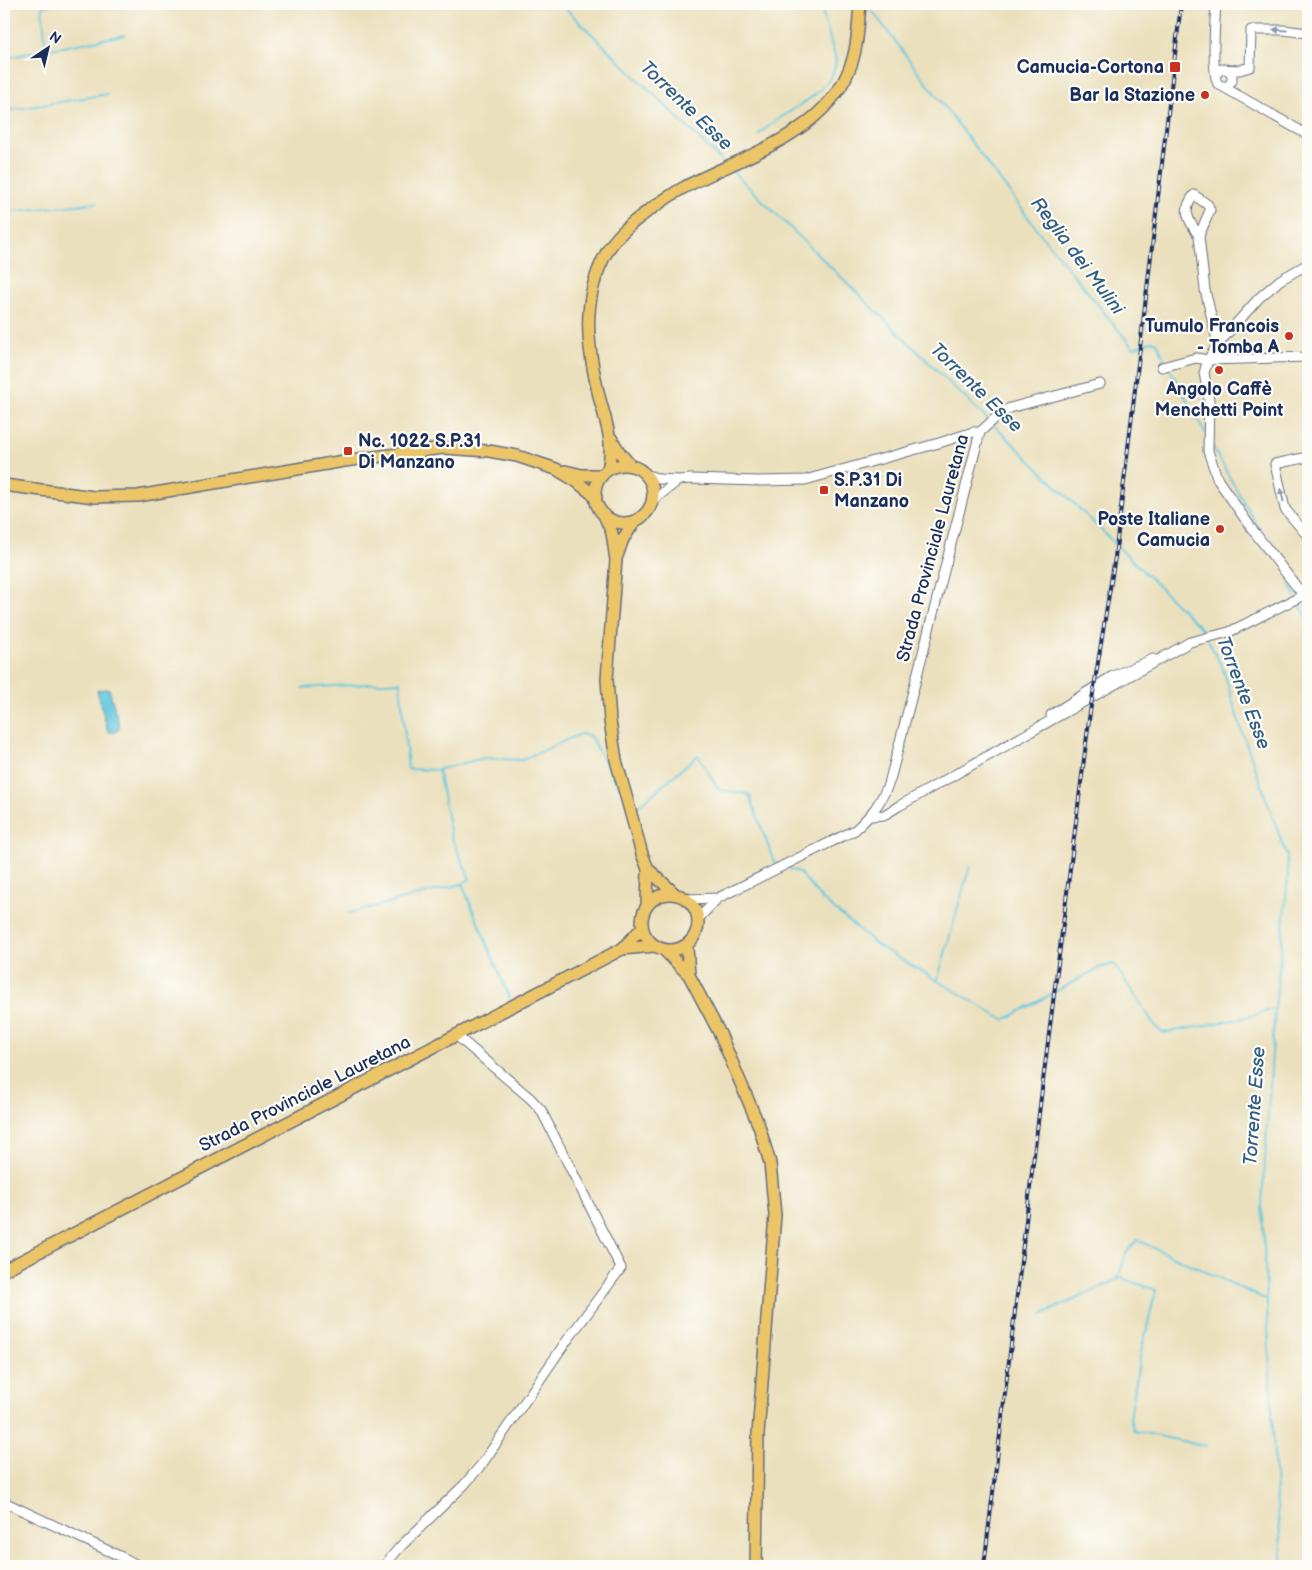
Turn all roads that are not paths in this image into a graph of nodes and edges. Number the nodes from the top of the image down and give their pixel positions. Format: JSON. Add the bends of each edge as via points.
{"nodes":[{"id":1,"x":860,"y":4,"type":"edge"},
{"id":2,"x":1216,"y":4,"type":"edge"},
{"id":3,"x":1308,"y":33,"type":"edge"},
{"id":4,"x":1228,"y":70,"type":"junction"},
{"id":5,"x":1216,"y":74,"type":"junction"},
{"id":6,"x":1222,"y":86,"type":"junction"},
{"id":7,"x":1308,"y":135,"type":"edge"},
{"id":8,"x":1199,"y":236,"type":"dead end"},
{"id":9,"x":1308,"y":264,"type":"edge"},
{"id":10,"x":1218,"y":344,"type":"junction"},
{"id":11,"x":1308,"y":357,"type":"edge"},
{"id":12,"x":1208,"y":360,"type":"junction"},
{"id":13,"x":1162,"y":367,"type":"dead end"},
{"id":14,"x":1100,"y":384,"type":"dead end"},
{"id":15,"x":982,"y":430,"type":"junction"},
{"id":16,"x":609,"y":434,"type":"junction"},
{"id":17,"x":1308,"y":457,"type":"edge"},
{"id":18,"x":630,"y":465,"type":"junction"},
{"id":19,"x":556,"y":469,"type":"junction"},
{"id":20,"x":605,"y":472,"type":"junction"},
{"id":21,"x":645,"y":474,"type":"junction"},
{"id":22,"x":679,"y":480,"type":"junction"},
{"id":23,"x":4,"y":485,"type":"edge"},
{"id":24,"x":596,"y":497,"type":"junction"},
{"id":25,"x":652,"y":501,"type":"junction"},
{"id":26,"x":604,"y":515,"type":"junction"},
{"id":27,"x":635,"y":520,"type":"junction"},
{"id":28,"x":1308,"y":534,"type":"edge"},
{"id":29,"x":616,"y":560,"type":"junction"},
{"id":30,"x":1306,"y":594,"type":"edge"},
{"id":31,"x":882,"y":798,"type":"junction"},
{"id":32,"x":899,"y":806,"type":"junction"},
{"id":33,"x":871,"y":816,"type":"junction"},
{"id":34,"x":648,"y":869,"type":"junction"},
{"id":35,"x":675,"y":894,"type":"junction"},
{"id":36,"x":718,"y":898,"type":"junction"},
{"id":37,"x":687,"y":899,"type":"junction"},
{"id":38,"x":647,"y":906,"type":"junction"},
{"id":39,"x":699,"y":918,"type":"junction"},
{"id":40,"x":642,"y":928,"type":"junction"},
{"id":41,"x":687,"y":946,"type":"junction"},
{"id":42,"x":659,"y":948,"type":"junction"},
{"id":43,"x":622,"y":949,"type":"junction"},
{"id":44,"x":689,"y":974,"type":"junction"},
{"id":45,"x":457,"y":1036,"type":"junction"},
{"id":46,"x":4,"y":1270,"type":"edge"},
{"id":47,"x":4,"y":1502,"type":"edge"},
{"id":48,"x":139,"y":1566,"type":"edge"},
{"id":49,"x":384,"y":1566,"type":"edge"},
{"id":50,"x":756,"y":1566,"type":"edge"}],
"edges":[{"from":1,"to":16,"type":"main road","via":[[855,53],[849,71],[832,100],[789,136],[682,188],[633,222],[609,248],[594,279],[588,310],[589,340]]},
{"from":2,"to":5,"type":"street"},
{"from":3,"to":4,"type":"street","one_way":true,"via":[[1251,30],[1250,67]]},
{"from":4,"to":5,"type":"street","via":[[1221,69]]},
{"from":4,"to":6,"type":"street","via":[[1232,81],[1228,86]]},
{"from":5,"to":6,"type":"street","via":[[1216,81]]},
{"from":6,"to":7,"type":"street"},
{"from":8,"to":10,"type":"street"},
{"from":9,"to":10,"type":"street","via":[[1280,280],[1259,298]]},
{"from":10,"to":12,"type":"street"},
{"from":11,"to":12,"type":"street"},
{"from":12,"to":13,"type":"street","via":[[1196,358]]},
{"from":12,"to":30,"type":"street","via":[[1204,373],[1209,400],[1208,450],[1218,480],[1252,529]]},
{"from":14,"to":15,"type":"street","name":"Strada Provinciale Lauretana","via":[[1010,408]]},
{"from":15,"to":22,"type":"street","via":[[805,480]]},
{"from":15,"to":31,"type":"street","name":"Strada Provinciale Lauretana","via":[[907,718]]},
{"from":16,"to":18,"type":"main road"},
{"from":16,"to":20,"type":"main road","via":[[611,454]]},
{"from":28,"to":17,"type":"street","one_way":true,"via":[[1285,509],[1275,464]]},
{"from":18,"to":20,"type":"main road","via":[[618,465]]},
{"from":18,"to":21,"type":"main road"},
{"from":19,"to":20,"type":"main road","via":[[582,475]]},
{"from":19,"to":23,"type":"main road","via":[[517,456],[442,448],[138,496],[94,497]]},
{"from":19,"to":24,"type":"main road"},
{"from":20,"to":24,"type":"main road","via":[[596,487]]},
{"from":21,"to":22,"type":"street"},
{"from":21,"to":25,"type":"main road","via":[[653,489]]},
{"from":22,"to":25,"type":"street"},
{"from":24,"to":26,"type":"main road"},
{"from":25,"to":27,"type":"main road","via":[[648,511]]},
{"from":26,"to":27,"type":"main road","via":[[617,522]]},
{"from":26,"to":29,"type":"main road","via":[[612,533]]},
{"from":27,"to":29,"type":"main road"},
{"from":29,"to":34,"type":"main road","via":[[607,679],[610,721],[616,760]]},
{"from":30,"to":32,"type":"street","name":"Strada Provinciale Lauretana","via":[[1229,632],[1190,642],[1111,677],[1026,735]]},
{"from":31,"to":32,"type":"street"},
{"from":31,"to":33,"type":"street","name":"Strada Provinciale Lauretana"},
{"from":32,"to":33,"type":"street","name":"Strada Provinciale Lauretana","via":[[884,815]]},
{"from":33,"to":36,"type":"street","name":"Strada Provinciale Lauretana","via":[[855,830]]},
{"from":34,"to":35,"type":"main road"},
{"from":34,"to":38,"type":"main road"},
{"from":35,"to":37,"type":"main road","name":"Strada Provinciale Lauretana"},
{"from":35,"to":38,"type":"main road","via":[[659,896]]},
{"from":36,"to":37,"type":"street","name":"Strada Provinciale Lauretana"},
{"from":36,"to":39,"type":"street","name":"Strada Provinciale Lauretana"},
{"from":37,"to":39,"type":"main road"},
{"from":38,"to":40,"type":"main road"},
{"from":39,"to":41,"type":"main road","name":"Strada Provinciale Lauretana","via":[[698,930]]},
{"from":40,"to":42,"type":"main road","via":[[645,936]]},
{"from":40,"to":43,"type":"main road","name":"Strada Provinciale Lauretana"},
{"from":41,"to":42,"type":"main road","name":"Strada Provinciale Lauretana","via":[[676,951]]},
{"from":41,"to":44,"type":"main road"},
{"from":42,"to":43,"type":"main road","name":"Strada Provinciale Lauretana"},
{"from":42,"to":44,"type":"main road"},
{"from":43,"to":45,"type":"main road","name":"Strada Provinciale Lauretana"},
{"from":44,"to":50,"type":"main road","via":[[720,1034],[759,1126],[770,1163],[775,1215],[758,1434]]},
{"from":45,"to":46,"type":"main road","name":"Strada Provinciale Lauretana"},
{"from":45,"to":49,"type":"street","via":[[541,1110],[620,1268],[482,1464]]},
{"from":47,"to":48,"type":"street"}]}
